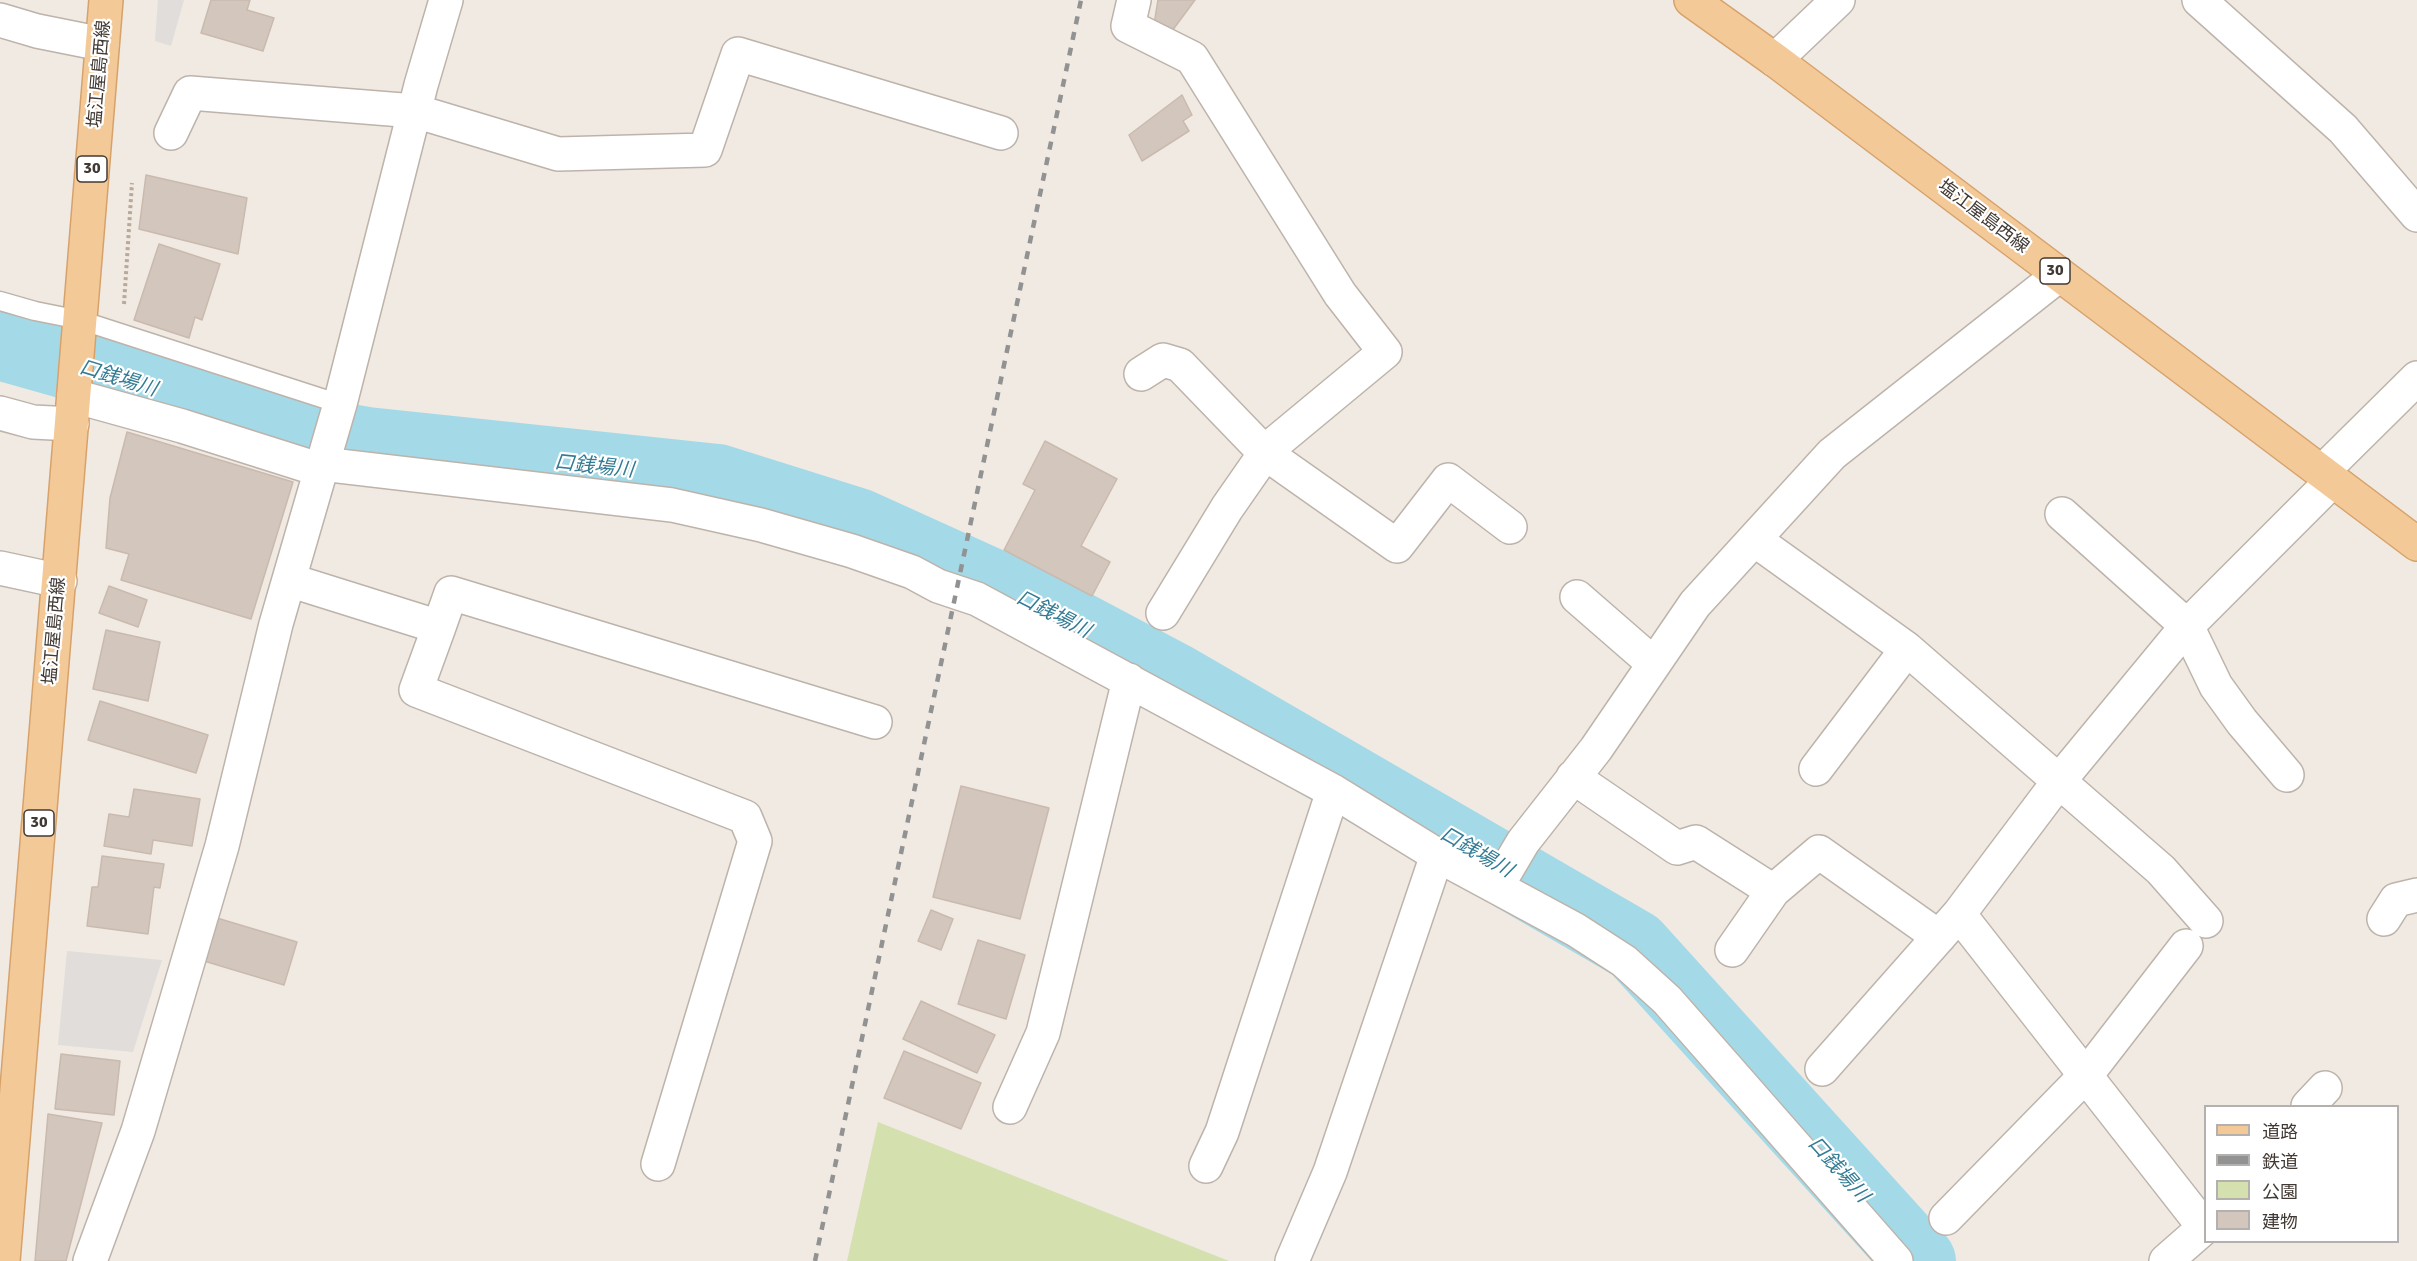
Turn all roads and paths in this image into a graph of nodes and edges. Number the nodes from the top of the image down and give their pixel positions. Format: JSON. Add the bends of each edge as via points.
{"nodes":[{"id":1,"x":106,"y":0,"type":"edge"},
{"id":2,"x":446,"y":0,"type":"edge"},
{"id":3,"x":1134,"y":0,"type":"edge"},
{"id":4,"x":1691,"y":0,"type":"edge"},
{"id":5,"x":1838,"y":0,"type":"edge"},
{"id":6,"x":2199,"y":0,"type":"edge"},
{"id":7,"x":0,"y":20,"type":"edge"},
{"id":8,"x":102,"y":44,"type":"junction"},
{"id":9,"x":1774,"y":60,"type":"junction"},
{"id":10,"x":415,"y":111,"type":"junction"},
{"id":11,"x":171,"y":133,"type":"dead end"},
{"id":12,"x":1000,"y":133,"type":"dead end"},
{"id":13,"x":2417,"y":215,"type":"edge"},
{"id":14,"x":2060,"y":274,"type":"junction"},
{"id":15,"x":0,"y":301,"type":"edge"},
{"id":16,"x":80,"y":329,"type":"junction"},
{"id":17,"x":1140,"y":374,"type":"dead end"},
{"id":18,"x":2417,"y":378,"type":"edge"},
{"id":19,"x":74,"y":401,"type":"junction"},
{"id":20,"x":339,"y":407,"type":"junction"},
{"id":21,"x":0,"y":413,"type":"edge"},
{"id":22,"x":1265,"y":453,"type":"junction"},
{"id":23,"x":323,"y":464,"type":"junction"},
{"id":24,"x":2327,"y":476,"type":"junction"},
{"id":25,"x":2062,"y":514,"type":"dead end"},
{"id":26,"x":1510,"y":527,"type":"dead end"},
{"id":27,"x":1755,"y":540,"type":"junction"},
{"id":28,"x":2417,"y":544,"type":"edge"},
{"id":29,"x":0,"y":568,"type":"edge"},
{"id":30,"x":289,"y":580,"type":"junction"},
{"id":31,"x":60,"y":581,"type":"junction"},
{"id":32,"x":1577,"y":597,"type":"dead end"},
{"id":33,"x":1163,"y":613,"type":"dead end"},
{"id":34,"x":2187,"y":626,"type":"junction"},
{"id":35,"x":439,"y":627,"type":"junction"},
{"id":36,"x":1907,"y":649,"type":"junction"},
{"id":37,"x":1654,"y":664,"type":"junction"},
{"id":38,"x":1129,"y":680,"type":"junction"},
{"id":39,"x":875,"y":722,"type":"dead end"},
{"id":40,"x":1816,"y":770,"type":"dead end"},
{"id":41,"x":2287,"y":775,"type":"dead end"},
{"id":42,"x":1574,"y":777,"type":"junction"},
{"id":43,"x":2059,"y":781,"type":"junction"},
{"id":44,"x":1333,"y":791,"type":"junction"},
{"id":45,"x":1437,"y":855,"type":"junction"},
{"id":46,"x":1497,"y":886,"type":"junction"},
{"id":47,"x":1773,"y":891,"type":"junction"},
{"id":48,"x":2417,"y":895,"type":"edge"},
{"id":49,"x":2384,"y":919,"type":"dead end"},
{"id":50,"x":2206,"y":921,"type":"dead end"},
{"id":51,"x":1949,"y":925,"type":"junction"},
{"id":52,"x":2186,"y":946,"type":"dead end"},
{"id":53,"x":1732,"y":951,"type":"dead end"},
{"id":54,"x":1822,"y":1069,"type":"dead end"},
{"id":55,"x":2087,"y":1074,"type":"junction"},
{"id":56,"x":1010,"y":1107,"type":"dead end"},
{"id":57,"x":658,"y":1164,"type":"dead end"},
{"id":58,"x":1206,"y":1167,"type":"dead end"},
{"id":59,"x":1946,"y":1218,"type":"dead end"},
{"id":60,"x":2204,"y":1225,"type":"edge"},
{"id":61,"x":2204,"y":1227,"type":"edge"},
{"id":62,"x":3,"y":1261,"type":"edge"},
{"id":63,"x":90,"y":1261,"type":"edge"},
{"id":64,"x":1292,"y":1261,"type":"edge"},
{"id":65,"x":1896,"y":1261,"type":"edge"},
{"id":66,"x":2166,"y":1261,"type":"edge"}],
"edges":[{"from":1,"to":8,"type":"main road","name":"塩江屋島西線","number":"30"},
{"from":2,"to":10,"type":"street"},
{"from":3,"to":22,"type":"street","via":[[1128,26],[1192,57],[1340,294],[1385,352]]},
{"from":4,"to":9,"type":"main road","name":"塩江屋島西線","number":"30"},
{"from":5,"to":9,"type":"street"},
{"from":6,"to":13,"type":"street","via":[[2343,129]]},
{"from":7,"to":8,"type":"street"},
{"from":8,"to":16,"type":"main road","name":"塩江屋島西線","number":"30"},
{"from":9,"to":14,"type":"main road","name":"塩江屋島西線","number":"30"},
{"from":10,"to":11,"type":"street","via":[[190,93]]},
{"from":10,"to":12,"type":"street","via":[[558,154],[705,150],[738,54]]},
{"from":10,"to":20,"type":"street"},
{"from":14,"to":24,"type":"main road","name":"塩江屋島西線","number":"30"},
{"from":14,"to":27,"type":"street","via":[[1832,454]]},
{"from":15,"to":16,"type":"lane"},
{"from":16,"to":19,"type":"main road","name":"塩江屋島西線","number":"30"},
{"from":16,"to":20,"type":"lane"},
{"from":17,"to":22,"type":"street","via":[[1163,360],[1180,365]]},
{"from":18,"to":24,"type":"street"},
{"from":19,"to":21,"type":"street","via":[[33,422]]},
{"from":19,"to":23,"type":"street"},
{"from":19,"to":31,"type":"main road","name":"塩江屋島西線","number":"30"},
{"from":20,"to":23,"type":"street"},
{"from":22,"to":26,"type":"street","via":[[1396,546],[1448,480]]},
{"from":22,"to":33,"type":"street"},
{"from":23,"to":30,"type":"street"},
{"from":23,"to":38,"type":"street","via":[[672,505],[761,525],[852,551],[977,599]]},
{"from":24,"to":28,"type":"main road","name":"塩江屋島西線","number":"30"},
{"from":24,"to":34,"type":"street"},
{"from":25,"to":34,"type":"street"},
{"from":27,"to":36,"type":"street"},
{"from":27,"to":37,"type":"street","via":[[1695,604]]},
{"from":29,"to":31,"type":"street"},
{"from":30,"to":35,"type":"street"},
{"from":30,"to":63,"type":"street","via":[[219,857],[138,1131]]},
{"from":31,"to":62,"type":"main road","name":"塩江屋島西線","number":"30"},
{"from":32,"to":37,"type":"street"},
{"from":34,"to":41,"type":"street","via":[[2216,686]]},
{"from":34,"to":43,"type":"street"},
{"from":35,"to":39,"type":"street","via":[[451,593]]},
{"from":35,"to":57,"type":"street","via":[[416,690],[745,817],[755,841]]},
{"from":36,"to":40,"type":"street"},
{"from":36,"to":43,"type":"street"},
{"from":37,"to":42,"type":"street"},
{"from":38,"to":44,"type":"street"},
{"from":38,"to":56,"type":"street","via":[[1043,1033]]},
{"from":42,"to":46,"type":"street","via":[[1523,842]]},
{"from":42,"to":47,"type":"street","via":[[1677,848],[1696,842]]},
{"from":43,"to":50,"type":"street","via":[[2161,870]]},
{"from":43,"to":51,"type":"street"},
{"from":44,"to":45,"type":"street"},
{"from":44,"to":58,"type":"street","via":[[1222,1132]]},
{"from":45,"to":46,"type":"street"},
{"from":45,"to":64,"type":"street","via":[[1330,1172]]},
{"from":46,"to":65,"type":"street","via":[[1624,961],[1667,1000]]},
{"from":47,"to":51,"type":"street","via":[[1818,852]]},
{"from":47,"to":53,"type":"street"},
{"from":48,"to":49,"type":"street","via":[[2396,900]]},
{"from":51,"to":54,"type":"street"},
{"from":51,"to":55,"type":"street"},
{"from":52,"to":55,"type":"street"},
{"from":55,"to":59,"type":"street"},
{"from":55,"to":60,"type":"street"},
{"from":61,"to":66,"type":"street"}]}
